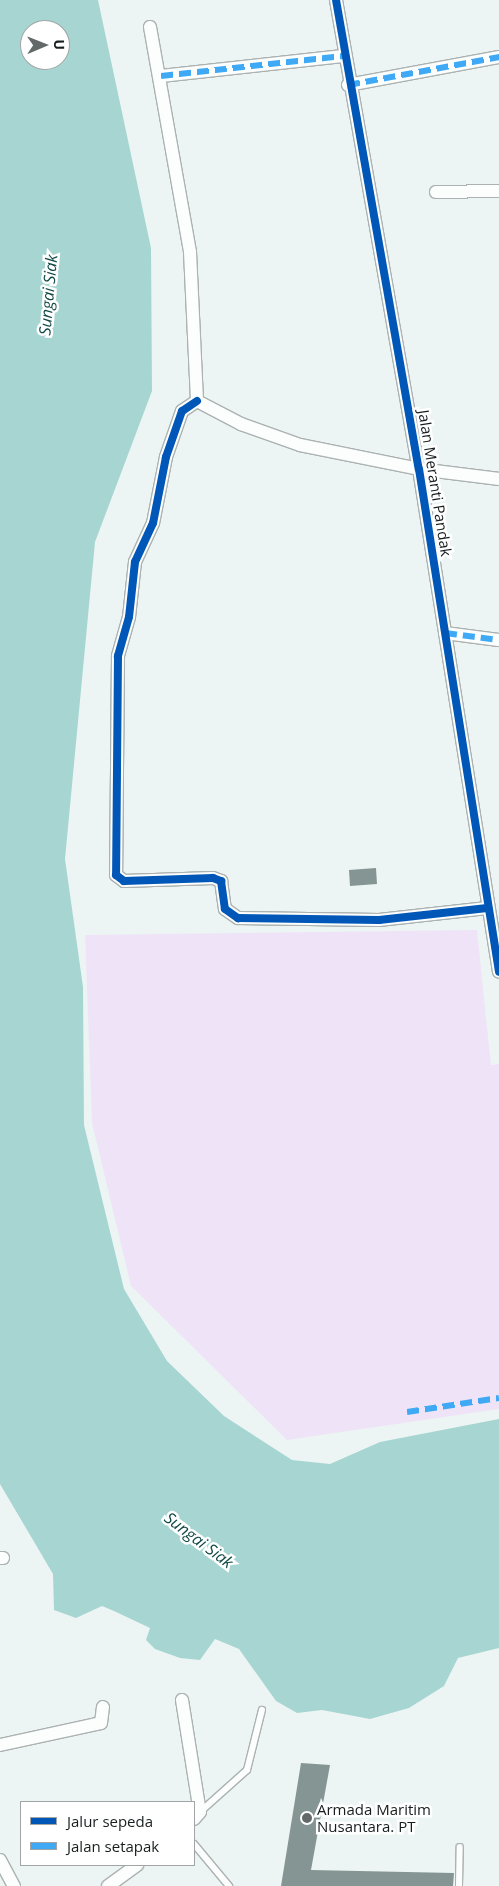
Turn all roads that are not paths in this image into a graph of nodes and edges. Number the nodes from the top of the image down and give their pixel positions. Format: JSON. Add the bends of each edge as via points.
{"nodes":[{"id":1,"x":336,"y":0,"type":"edge"},
{"id":2,"x":150,"y":27,"type":"dead end"},
{"id":3,"x":343,"y":56,"type":"junction"},
{"id":4,"x":499,"y":57,"type":"edge"},
{"id":5,"x":162,"y":76,"type":"junction"},
{"id":6,"x":348,"y":84,"type":"junction"},
{"id":7,"x":499,"y":191,"type":"edge"},
{"id":8,"x":436,"y":192,"type":"dead end"},
{"id":9,"x":197,"y":401,"type":"junction"},
{"id":10,"x":420,"y":469,"type":"junction"},
{"id":11,"x":499,"y":479,"type":"edge"},
{"id":12,"x":445,"y":633,"type":"junction"},
{"id":13,"x":499,"y":640,"type":"edge"},
{"id":14,"x":487,"y":908,"type":"junction"},
{"id":15,"x":499,"y":972,"type":"edge"},
{"id":16,"x":182,"y":1700,"type":"dead end"},
{"id":17,"x":103,"y":1706,"type":"dead end"},
{"id":18,"x":262,"y":1710,"type":"dead end"},
{"id":19,"x":0,"y":1745,"type":"edge"},
{"id":20,"x":197,"y":1815,"type":"edge"},
{"id":21,"x":195,"y":1845,"type":"edge"},
{"id":22,"x":460,"y":1847,"type":"dead end"},
{"id":23,"x":0,"y":1860,"type":"edge"},
{"id":24,"x":136,"y":1866,"type":"edge"},
{"id":25,"x":14,"y":1886,"type":"edge"},
{"id":26,"x":108,"y":1886,"type":"edge"},
{"id":27,"x":229,"y":1886,"type":"edge"},
{"id":28,"x":459,"y":1886,"type":"edge"}],
"edges":[{"from":1,"to":3,"type":"street","name":"Jalan Meranti Pandak"},
{"from":2,"to":5,"type":"street"},
{"from":3,"to":5,"type":"street"},
{"from":3,"to":6,"type":"street","name":"Jalan Meranti Pandak"},
{"from":4,"to":6,"type":"street"},
{"from":5,"to":9,"type":"street","via":[[190,252]]},
{"from":6,"to":10,"type":"street","name":"Jalan Meranti Pandak"},
{"from":7,"to":8,"type":"street"},
{"from":9,"to":10,"type":"street","via":[[241,424],[300,445]]},
{"from":9,"to":14,"type":"street","via":[[182,411],[166,457],[153,523],[135,562],[129,617],[118,656],[116,875],[124,881],[213,878],[221,881],[229,916],[238,918],[379,920]]},
{"from":10,"to":11,"type":"street"},
{"from":10,"to":12,"type":"street","name":"Jalan Meranti Pandak"},
{"from":12,"to":13,"type":"street"},
{"from":12,"to":14,"type":"street","name":"Jalan Meranti Pandak"},
{"from":14,"to":15,"type":"street","name":"Jalan Meranti Pandak"},
{"from":16,"to":20,"type":"street"},
{"from":17,"to":19,"type":"street","via":[[101,1723]]},
{"from":18,"to":20,"type":"lane","via":[[247,1770]]},
{"from":21,"to":27,"type":"lane"},
{"from":22,"to":28,"type":"lane"},
{"from":23,"to":25,"type":"street"},
{"from":24,"to":26,"type":"street"}]}
